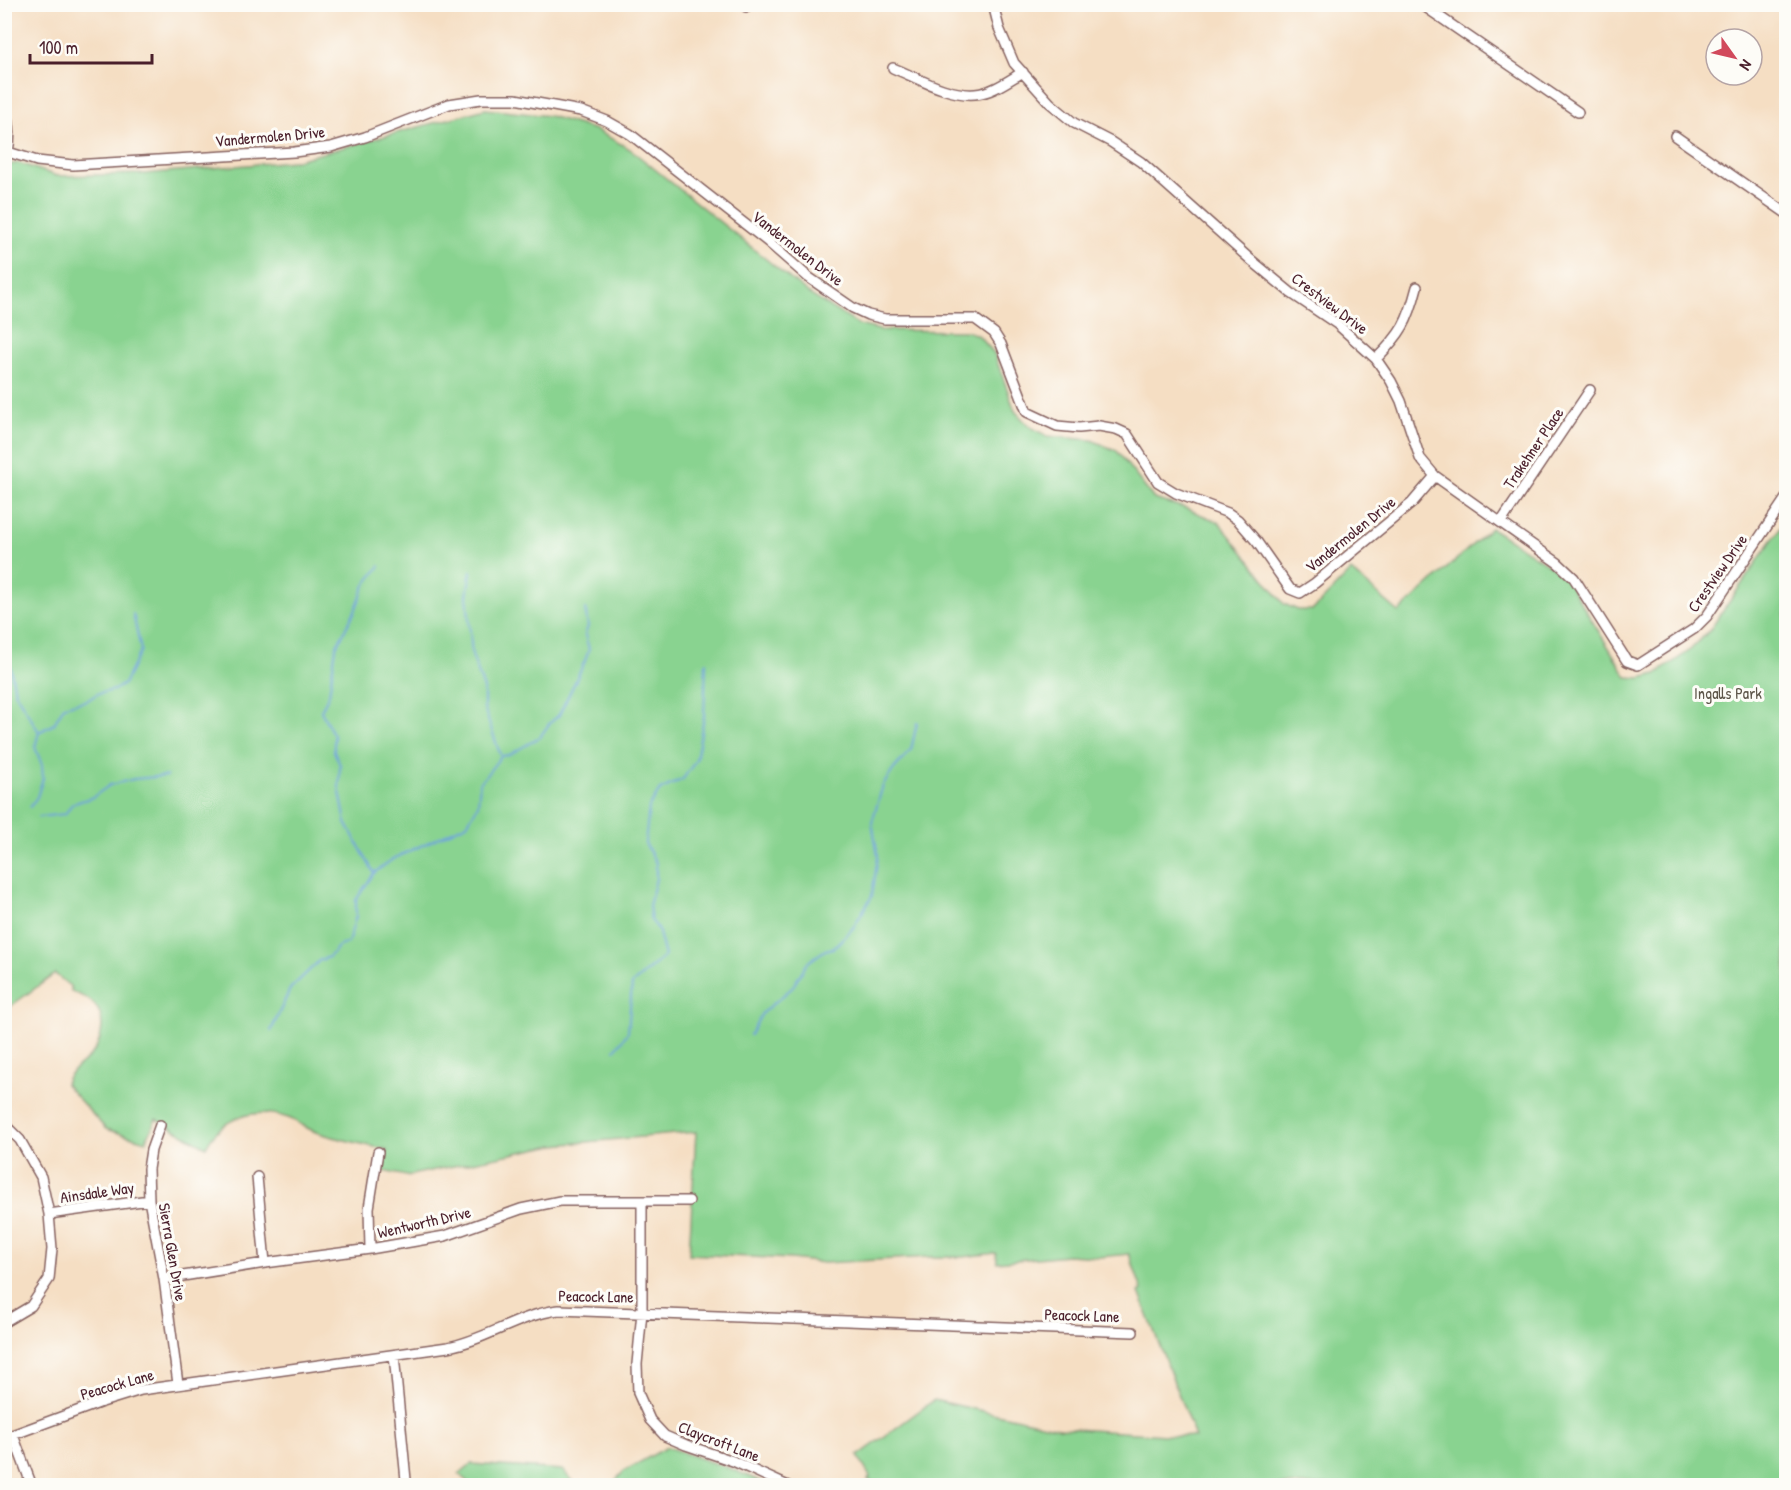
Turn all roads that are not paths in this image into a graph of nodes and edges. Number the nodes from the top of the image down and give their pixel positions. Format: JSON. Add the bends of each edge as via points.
{"nodes":[{"id":1,"x":993,"y":4,"type":"edge"},
{"id":2,"x":1420,"y":4,"type":"edge"},
{"id":3,"x":893,"y":68,"type":"dead end"},
{"id":4,"x":1023,"y":72,"type":"junction"},
{"id":5,"x":4,"y":105,"type":"edge"},
{"id":6,"x":1578,"y":112,"type":"dead end"},
{"id":7,"x":1675,"y":136,"type":"dead end"},
{"id":8,"x":1786,"y":213,"type":"edge"},
{"id":9,"x":1417,"y":287,"type":"dead end"},
{"id":10,"x":1376,"y":359,"type":"junction"},
{"id":11,"x":1590,"y":390,"type":"dead end"},
{"id":12,"x":1436,"y":476,"type":"junction"},
{"id":13,"x":1786,"y":498,"type":"edge"},
{"id":14,"x":1501,"y":522,"type":"junction"},
{"id":15,"x":4,"y":1124,"type":"edge"},
{"id":16,"x":160,"y":1125,"type":"dead end"},
{"id":17,"x":378,"y":1152,"type":"dead end"},
{"id":18,"x":257,"y":1177,"type":"dead end"},
{"id":19,"x":149,"y":1200,"type":"junction"},
{"id":20,"x":642,"y":1201,"type":"junction"},
{"id":21,"x":689,"y":1201,"type":"dead end"},
{"id":22,"x":49,"y":1214,"type":"junction"},
{"id":23,"x":370,"y":1249,"type":"junction"},
{"id":24,"x":265,"y":1263,"type":"junction"},
{"id":25,"x":164,"y":1279,"type":"junction"},
{"id":26,"x":642,"y":1312,"type":"junction"},
{"id":27,"x":4,"y":1322,"type":"edge"},
{"id":28,"x":1133,"y":1332,"type":"dead end"},
{"id":29,"x":394,"y":1355,"type":"junction"},
{"id":30,"x":178,"y":1384,"type":"junction"},
{"id":31,"x":9,"y":1437,"type":"edge"},
{"id":32,"x":406,"y":1480,"type":"dead end"},
{"id":33,"x":32,"y":1485,"type":"edge"},
{"id":34,"x":788,"y":1485,"type":"edge"}],
"edges":[{"from":1,"to":4,"type":"street","name":"Crestview Drive","via":[[1014,63]]},
{"from":2,"to":6,"type":"street"},
{"from":3,"to":4,"type":"street","via":[[951,92],[976,94]]},
{"from":4,"to":10,"type":"street","name":"Crestview Drive","via":[[1074,123],[1141,162],[1251,260],[1337,324]]},
{"from":5,"to":12,"type":"street","name":"Vandermolen Drive","via":[[10,130],[8,152],[37,161],[72,165],[294,153],[366,137],[449,104],[481,99],[515,99],[581,111],[630,134],[808,277],[853,308],[885,319],[975,319],[994,333],[1001,344],[1028,412],[1057,426],[1100,426],[1127,434],[1158,482],[1238,520],[1290,589],[1300,593],[1412,503]]},
{"from":7,"to":8,"type":"street"},
{"from":9,"to":10,"type":"street","via":[[1409,317],[1394,341]]},
{"from":10,"to":12,"type":"street","name":"Crestview Drive","via":[[1401,401],[1420,458]]},
{"from":11,"to":14,"type":"street","name":"Trakehner Place"},
{"from":12,"to":14,"type":"street","name":"Crestview Drive"},
{"from":13,"to":14,"type":"street","name":"Crestview Drive","via":[[1707,616],[1694,629],[1638,665],[1627,661],[1574,578]]},
{"from":15,"to":22,"type":"street","via":[[20,1140],[41,1177]]},
{"from":16,"to":19,"type":"street","name":"Sierra Glen Drive","via":[[148,1169]]},
{"from":17,"to":23,"type":"street","via":[[369,1208]]},
{"from":18,"to":24,"type":"street"},
{"from":19,"to":22,"type":"street","name":"Ainsdale Way"},
{"from":19,"to":25,"type":"street","name":"Sierra Glen Drive"},
{"from":20,"to":21,"type":"street","name":"Wentworth Drive"},
{"from":20,"to":23,"type":"street","name":"Wentworth Drive","via":[[560,1201],[521,1209],[445,1236]]},
{"from":20,"to":26,"type":"street","name":"Claycroft Lane"},
{"from":22,"to":27,"type":"street","via":[[49,1279],[31,1306]]},
{"from":23,"to":24,"type":"street","name":"Wentworth Drive"},
{"from":24,"to":25,"type":"street","name":"Wentworth Drive"},
{"from":25,"to":30,"type":"street","name":"Sierra Glen Drive"},
{"from":26,"to":28,"type":"street","name":"Peacock Lane"},
{"from":26,"to":29,"type":"street","name":"Peacock Lane","via":[[551,1310],[466,1343]]},
{"from":26,"to":34,"type":"street","name":"Claycroft Lane","via":[[638,1393],[650,1420],[665,1436]]},
{"from":29,"to":30,"type":"street","name":"Peacock Lane"},
{"from":29,"to":32,"type":"street"},
{"from":30,"to":31,"type":"street","name":"Peacock Lane","via":[[120,1396]]},
{"from":31,"to":33,"type":"street"}]}
